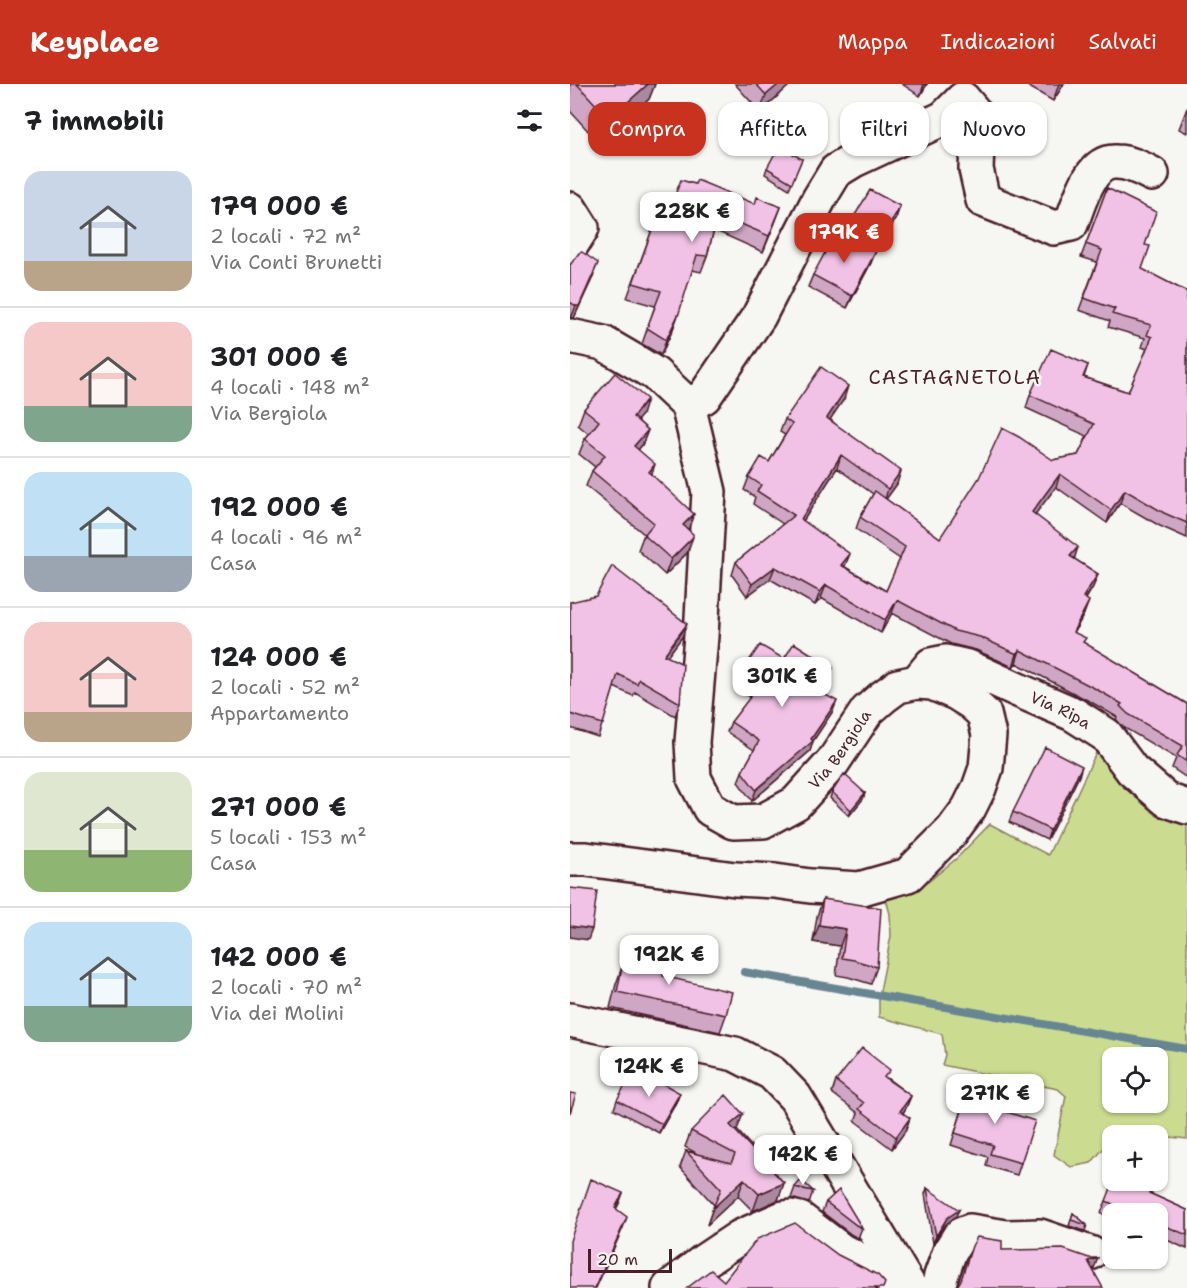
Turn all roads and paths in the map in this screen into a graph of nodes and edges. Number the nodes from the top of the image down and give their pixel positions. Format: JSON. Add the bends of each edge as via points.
{"nodes":[{"id":1,"x":1152,"y":174,"type":"dead end"},
{"id":2,"x":570,"y":209,"type":"edge"},
{"id":3,"x":570,"y":247,"type":"edge"},
{"id":4,"x":570,"y":336,"type":"edge"},
{"id":5,"x":688,"y":405,"type":"junction"},
{"id":6,"x":917,"y":682,"type":"junction"},
{"id":7,"x":1187,"y":807,"type":"edge"},
{"id":8,"x":570,"y":859,"type":"edge"},
{"id":9,"x":570,"y":1020,"type":"edge"},
{"id":10,"x":1090,"y":1253,"type":"dead end"},
{"id":11,"x":669,"y":1288,"type":"edge"},
{"id":12,"x":897,"y":1288,"type":"edge"},
{"id":13,"x":910,"y":1288,"type":"edge"},
{"id":14,"x":939,"y":1288,"type":"edge"}],
"edges":[{"from":1,"to":5,"type":"street","via":[[1132,165],[1103,163],[1090,177],[1071,224],[1054,228],[983,200],[976,169],[978,126],[974,112],[963,99],[944,118],[836,171],[759,316],[704,397]]},
{"from":2,"to":3,"type":"street","via":[[582,228]]},
{"from":4,"to":5,"type":"street","via":[[603,343],[656,374]]},
{"from":5,"to":6,"type":"street","name":"Via Bergiola","via":[[709,492],[692,742],[694,778],[710,808],[733,822],[763,821],[796,803],[833,762],[867,711],[898,687]]},
{"from":6,"to":7,"type":"street","name":"Via Ripa","via":[[931,665],[946,662],[968,666],[1073,714],[1106,735],[1132,770],[1167,800]]},
{"from":6,"to":8,"type":"street","via":[[948,689],[972,703],[984,714],[989,735],[986,768],[969,808],[908,875],[859,889]]},
{"from":9,"to":13,"type":"street","via":[[735,1054],[772,1072],[795,1097]]},
{"from":10,"to":14,"type":"street","via":[[1040,1236],[1006,1237],[970,1231],[960,1235],[950,1251]]},
{"from":11,"to":12,"type":"street","via":[[740,1237],[791,1217],[842,1251],[886,1273]]}]}
